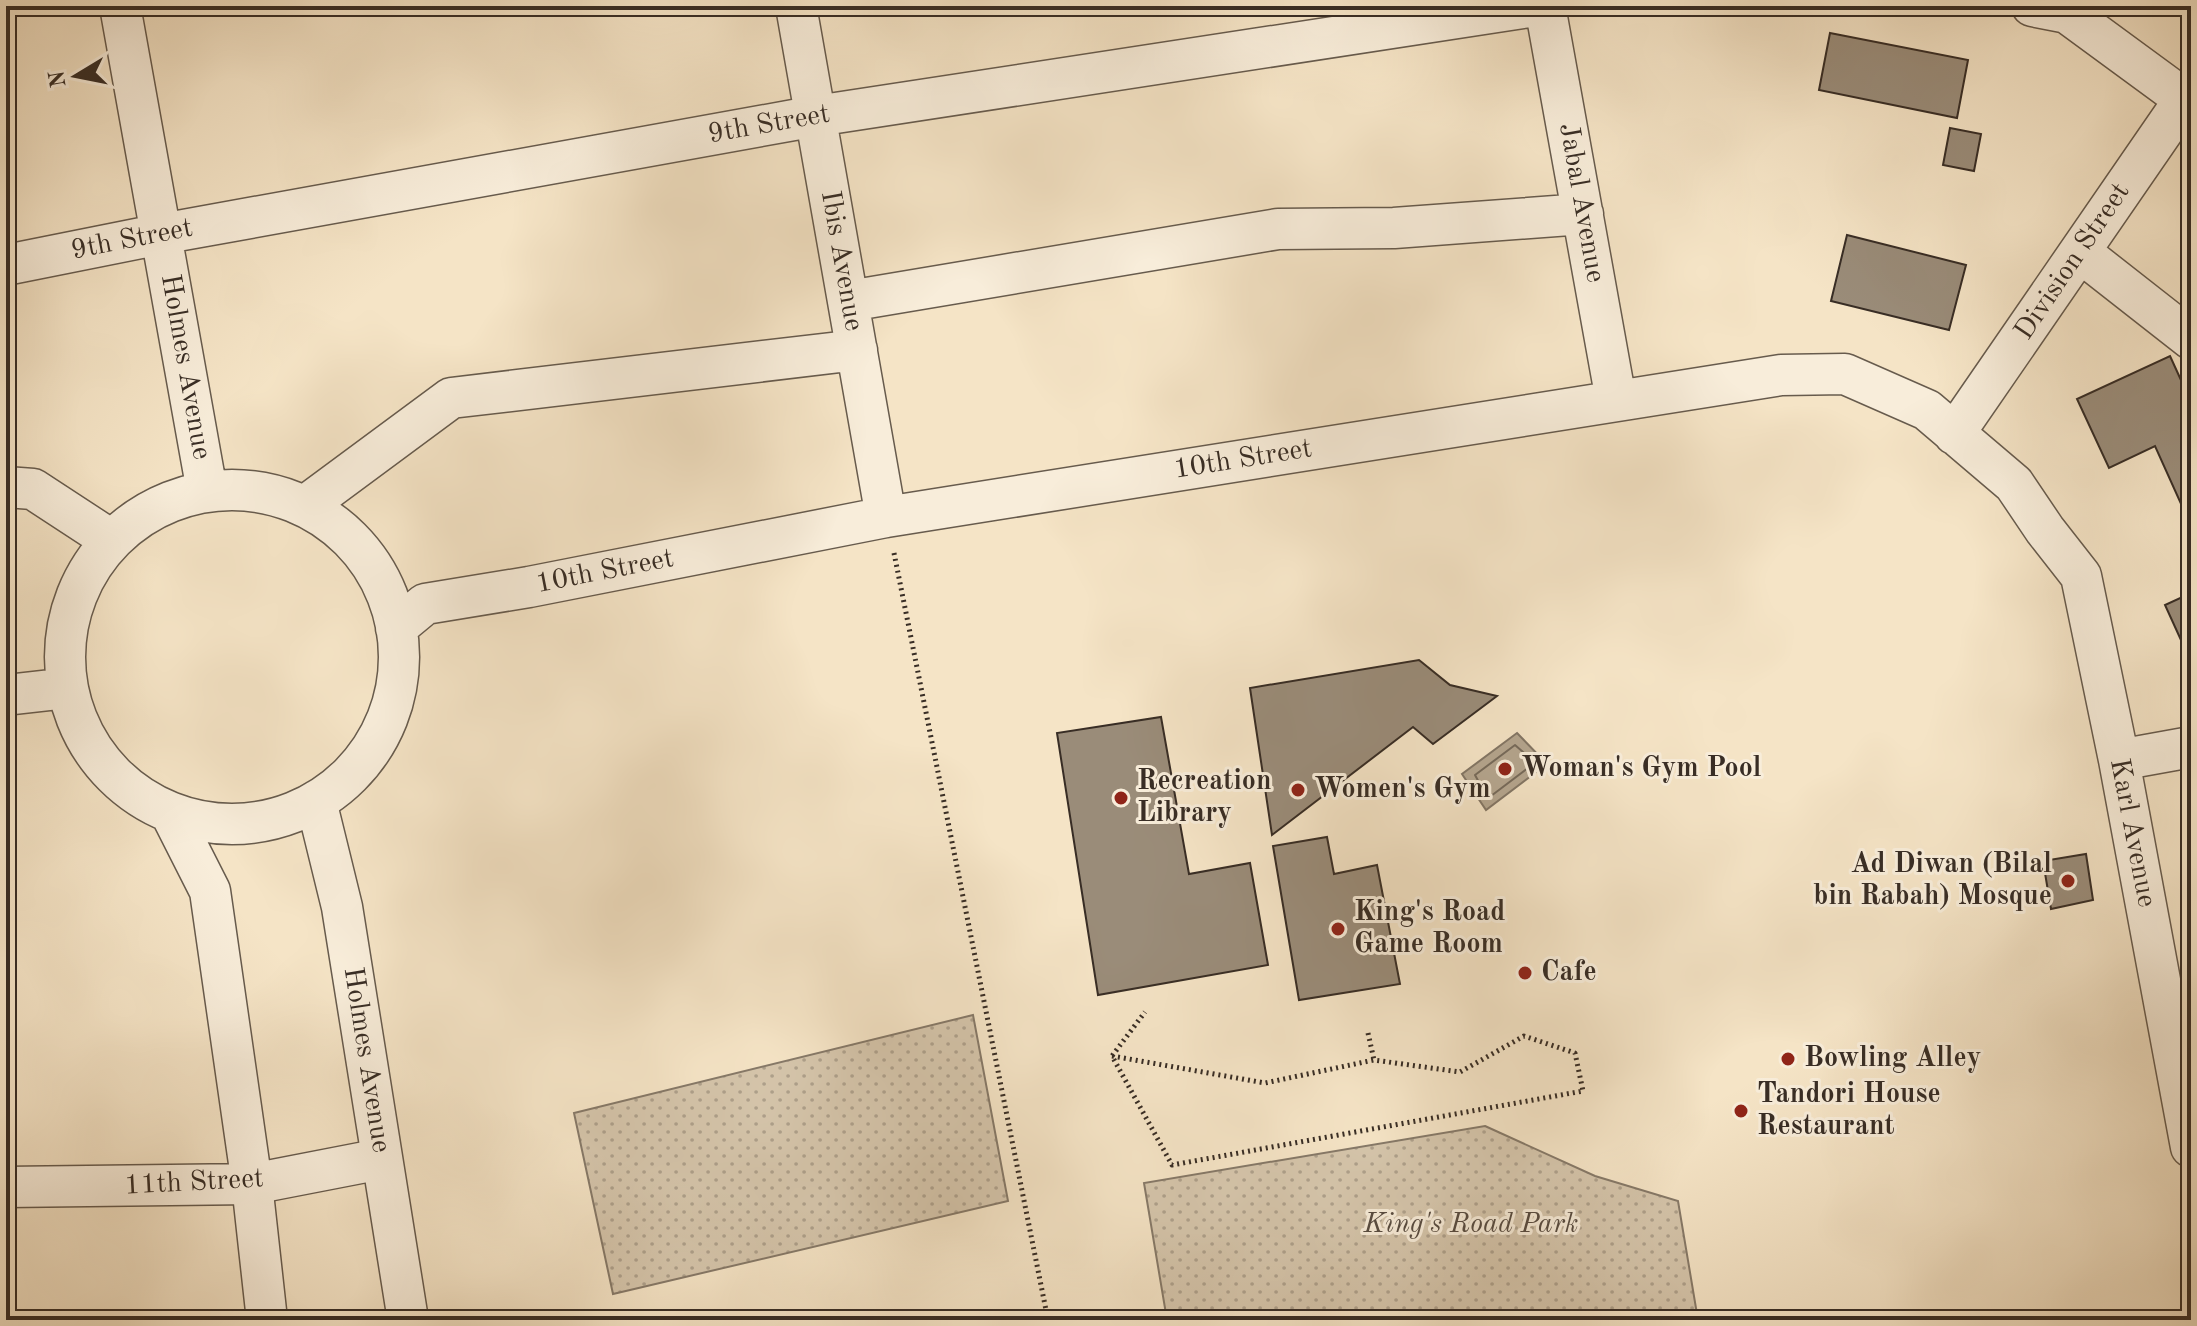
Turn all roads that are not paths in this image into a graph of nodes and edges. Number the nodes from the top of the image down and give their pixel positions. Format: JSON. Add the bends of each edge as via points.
{"nodes":[{"id":1,"x":120,"y":6,"type":"edge"},
{"id":2,"x":796,"y":6,"type":"edge"},
{"id":3,"x":1536,"y":6,"type":"edge"},
{"id":4,"x":1545,"y":6,"type":"edge"},
{"id":5,"x":2032,"y":6,"type":"edge"},
{"id":6,"x":2189,"y":98,"type":"edge"},
{"id":7,"x":816,"y":116,"type":"junction"},
{"id":8,"x":1583,"y":214,"type":"junction"},
{"id":9,"x":161,"y":234,"type":"junction"},
{"id":10,"x":2080,"y":252,"type":"junction"},
{"id":11,"x":6,"y":265,"type":"edge"},
{"id":12,"x":849,"y":301,"type":"junction"},
{"id":13,"x":2191,"y":339,"type":"edge"},
{"id":14,"x":857,"y":350,"type":"junction"},
{"id":15,"x":1616,"y":400,"type":"junction"},
{"id":16,"x":1954,"y":434,"type":"junction"},
{"id":17,"x":6,"y":487,"type":"edge"},
{"id":18,"x":207,"y":491,"type":"junction"},
{"id":19,"x":305,"y":506,"type":"junction"},
{"id":20,"x":886,"y":517,"type":"junction"},
{"id":21,"x":2045,"y":530,"type":"joint"},
{"id":22,"x":111,"y":540,"type":"junction"},
{"id":23,"x":396,"y":628,"type":"junction"},
{"id":24,"x":68,"y":688,"type":"junction"},
{"id":25,"x":6,"y":695,"type":"edge"},
{"id":26,"x":2191,"y":747,"type":"edge"},
{"id":27,"x":2119,"y":760,"type":"junction"},
{"id":28,"x":316,"y":801,"type":"junction"},
{"id":29,"x":170,"y":812,"type":"junction"},
{"id":30,"x":2191,"y":1147,"type":"edge"},
{"id":31,"x":381,"y":1159,"type":"junction"},
{"id":32,"x":252,"y":1184,"type":"junction"},
{"id":33,"x":6,"y":1187,"type":"edge"},
{"id":34,"x":267,"y":1320,"type":"edge"},
{"id":35,"x":408,"y":1320,"type":"edge"}],
"edges":[{"from":1,"to":9,"type":"street","name":"Holmes Avenue"},
{"from":2,"to":7,"type":"street","name":"Ibis Avenue"},
{"from":3,"to":7,"type":"street","name":"9th Street"},
{"from":4,"to":8,"type":"street","name":"Jabal Avenue"},
{"from":5,"to":6,"type":"street","via":[[2067,13]]},
{"from":6,"to":10,"type":"street","name":"Division Street"},
{"from":7,"to":9,"type":"street","name":"9th Street"},
{"from":7,"to":12,"type":"street","name":"Ibis Avenue"},
{"from":8,"to":12,"type":"street","via":[[1394,228],[1278,229]]},
{"from":8,"to":15,"type":"street","name":"Jabal Avenue"},
{"from":9,"to":11,"type":"street","name":"9th Street"},
{"from":9,"to":18,"type":"street","name":"Holmes Avenue"},
{"from":10,"to":13,"type":"street"},
{"from":10,"to":16,"type":"street","name":"Division Street"},
{"from":12,"to":14,"type":"street","name":"Ibis Avenue"},
{"from":14,"to":19,"type":"street","via":[[451,398]]},
{"from":14,"to":20,"type":"street","name":"Ibis Avenue"},
{"from":15,"to":16,"type":"street","name":"10th Street","via":[[1781,375],[1845,374],[1927,410]]},
{"from":15,"to":20,"type":"street","name":"10th Street"},
{"from":16,"to":21,"type":"street","name":"10th Street","via":[[2014,484]]},
{"from":17,"to":22,"type":"street","via":[[33,489]]},
{"from":18,"to":19,"type":"street","via":[[255,491]]},
{"from":18,"to":22,"type":"street","via":[[154,509]]},
{"from":19,"to":23,"type":"street","via":[[348,536],[365,556],[379,578]]},
{"from":20,"to":23,"type":"street","name":"10th Street","via":[[425,604]]},
{"from":21,"to":27,"type":"street","name":"Karl Avenue","via":[[2081,576]]},
{"from":22,"to":24,"type":"street","via":[[72,607],[66,633]]},
{"from":23,"to":28,"type":"street","via":[[397,680],[382,730],[352,773]]},
{"from":24,"to":25,"type":"street"},
{"from":24,"to":29,"type":"street","via":[[84,735],[98,757],[136,794]]},
{"from":26,"to":27,"type":"street"},
{"from":27,"to":30,"type":"street","name":"Karl Avenue"},
{"from":28,"to":29,"type":"street","via":[[286,815],[235,824]]},
{"from":28,"to":31,"type":"street","name":"Holmes Avenue","via":[[342,907]]},
{"from":29,"to":32,"type":"street","via":[[210,891]]},
{"from":31,"to":32,"type":"street","name":"11th Street"},
{"from":31,"to":35,"type":"street","name":"Holmes Avenue"},
{"from":32,"to":33,"type":"street","name":"11th Street"},
{"from":32,"to":34,"type":"street"}]}
